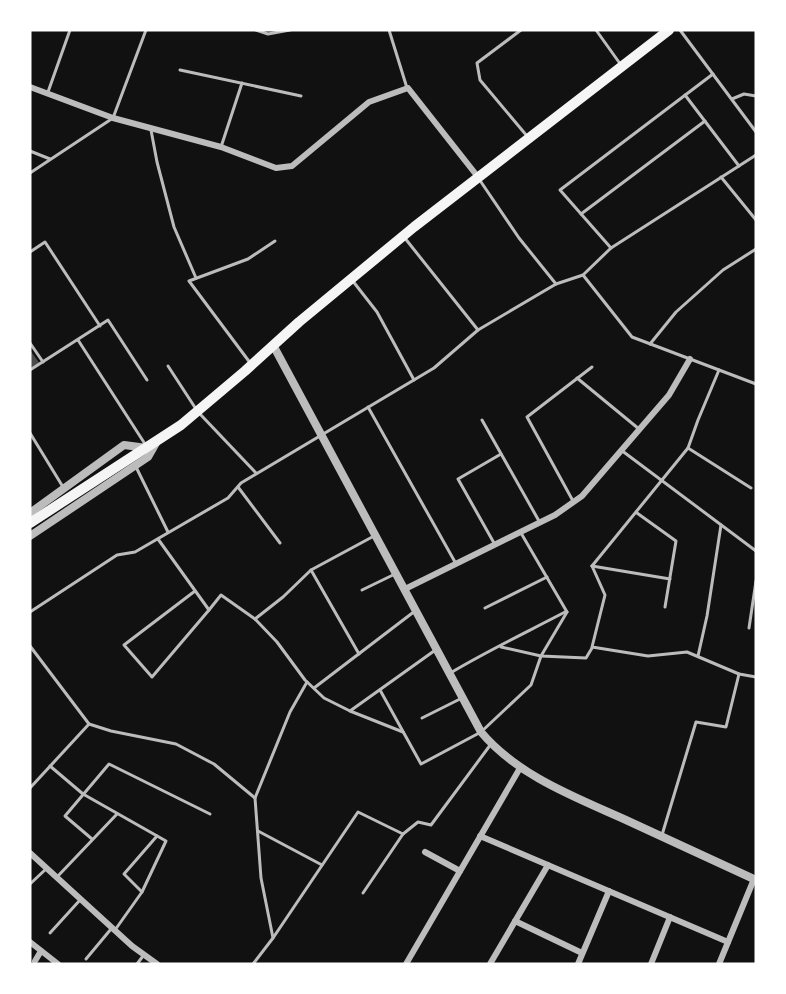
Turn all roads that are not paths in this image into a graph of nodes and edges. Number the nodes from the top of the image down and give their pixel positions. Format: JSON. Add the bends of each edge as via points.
{"nodes":[{"id":1,"x":70,"y":30,"type":"edge"},
{"id":2,"x":146,"y":30,"type":"edge"},
{"id":3,"x":256,"y":30,"type":"edge"},
{"id":4,"x":290,"y":30,"type":"edge"},
{"id":5,"x":389,"y":30,"type":"edge"},
{"id":6,"x":521,"y":30,"type":"edge"},
{"id":7,"x":596,"y":30,"type":"edge"},
{"id":8,"x":669,"y":30,"type":"edge"},
{"id":9,"x":680,"y":30,"type":"edge"},
{"id":10,"x":268,"y":32,"type":"edge"},
{"id":11,"x":622,"y":66,"type":"junction"},
{"id":12,"x":180,"y":70,"type":"dead end"},
{"id":13,"x":713,"y":74,"type":"junction"},
{"id":14,"x":242,"y":83,"type":"junction"},
{"id":15,"x":30,"y":87,"type":"edge"},
{"id":16,"x":408,"y":88,"type":"junction"},
{"id":17,"x":48,"y":94,"type":"junction"},
{"id":18,"x":685,"y":95,"type":"junction"},
{"id":19,"x":301,"y":96,"type":"dead end"},
{"id":20,"x":756,"y":96,"type":"edge"},
{"id":21,"x":732,"y":99,"type":"junction"},
{"id":22,"x":113,"y":118,"type":"junction"},
{"id":23,"x":705,"y":121,"type":"junction"},
{"id":24,"x":151,"y":130,"type":"junction"},
{"id":25,"x":756,"y":132,"type":"edge"},
{"id":26,"x":529,"y":138,"type":"junction"},
{"id":27,"x":221,"y":147,"type":"junction"},
{"id":28,"x":30,"y":151,"type":"edge"},
{"id":29,"x":756,"y":155,"type":"edge"},
{"id":30,"x":50,"y":159,"type":"junction"},
{"id":31,"x":739,"y":166,"type":"junction"},
{"id":32,"x":30,"y":173,"type":"edge"},
{"id":33,"x":478,"y":177,"type":"junction"},
{"id":34,"x":722,"y":177,"type":"junction"},
{"id":35,"x":581,"y":214,"type":"junction"},
{"id":36,"x":756,"y":220,"type":"edge"},
{"id":37,"x":403,"y":235,"type":"junction"},
{"id":38,"x":275,"y":241,"type":"dead end"},
{"id":39,"x":611,"y":248,"type":"junction"},
{"id":40,"x":756,"y":249,"type":"edge"},
{"id":41,"x":30,"y":252,"type":"edge"},
{"id":42,"x":583,"y":275,"type":"junction"},
{"id":43,"x":196,"y":278,"type":"junction"},
{"id":44,"x":351,"y":279,"type":"junction"},
{"id":45,"x":556,"y":284,"type":"junction"},
{"id":46,"x":100,"y":326,"type":"junction"},
{"id":47,"x":478,"y":330,"type":"junction"},
{"id":48,"x":78,"y":340,"type":"junction"},
{"id":49,"x":30,"y":344,"type":"edge"},
{"id":50,"x":650,"y":344,"type":"junction"},
{"id":51,"x":273,"y":345,"type":"junction"},
{"id":52,"x":690,"y":359,"type":"junction"},
{"id":53,"x":43,"y":362,"type":"junction"},
{"id":54,"x":252,"y":365,"type":"junction"},
{"id":55,"x":168,"y":366,"type":"dead end"},
{"id":56,"x":592,"y":367,"type":"dead end"},
{"id":57,"x":30,"y":370,"type":"edge"},
{"id":58,"x":719,"y":370,"type":"junction"},
{"id":59,"x":577,"y":378,"type":"junction"},
{"id":60,"x":147,"y":380,"type":"dead end"},
{"id":61,"x":414,"y":380,"type":"junction"},
{"id":62,"x":756,"y":384,"type":"edge"},
{"id":63,"x":368,"y":407,"type":"junction"},
{"id":64,"x":198,"y":411,"type":"junction"},
{"id":65,"x":482,"y":420,"type":"dead end"},
{"id":66,"x":639,"y":429,"type":"junction"},
{"id":67,"x":30,"y":434,"type":"edge"},
{"id":68,"x":321,"y":434,"type":"junction"},
{"id":69,"x":152,"y":446,"type":"junction"},
{"id":70,"x":688,"y":448,"type":"junction"},
{"id":71,"x":621,"y":450,"type":"junction"},
{"id":72,"x":501,"y":454,"type":"junction"},
{"id":73,"x":133,"y":462,"type":"junction"},
{"id":74,"x":256,"y":473,"type":"junction"},
{"id":75,"x":663,"y":481,"type":"junction"},
{"id":76,"x":238,"y":487,"type":"junction"},
{"id":77,"x":752,"y":488,"type":"dead end"},
{"id":78,"x":64,"y":489,"type":"junction"},
{"id":79,"x":573,"y":502,"type":"junction"},
{"id":80,"x":637,"y":512,"type":"junction"},
{"id":81,"x":30,"y":513,"type":"edge"},
{"id":82,"x":30,"y":523,"type":"edge"},
{"id":83,"x":539,"y":523,"type":"junction"},
{"id":84,"x":721,"y":525,"type":"junction"},
{"id":85,"x":168,"y":532,"type":"junction"},
{"id":86,"x":521,"y":532,"type":"junction"},
{"id":87,"x":30,"y":536,"type":"edge"},
{"id":88,"x":376,"y":536,"type":"junction"},
{"id":89,"x":158,"y":539,"type":"junction"},
{"id":90,"x":280,"y":543,"type":"dead end"},
{"id":91,"x":495,"y":544,"type":"junction"},
{"id":92,"x":756,"y":551,"type":"edge"},
{"id":93,"x":456,"y":564,"type":"junction"},
{"id":94,"x":592,"y":566,"type":"junction"},
{"id":95,"x":311,"y":570,"type":"junction"},
{"id":96,"x":396,"y":573,"type":"junction"},
{"id":97,"x":547,"y":577,"type":"junction"},
{"id":98,"x":670,"y":579,"type":"junction"},
{"id":99,"x":756,"y":580,"type":"edge"},
{"id":100,"x":405,"y":589,"type":"junction"},
{"id":101,"x":362,"y":590,"type":"dead end"},
{"id":102,"x":195,"y":591,"type":"junction"},
{"id":103,"x":665,"y":607,"type":"dead end"},
{"id":104,"x":484,"y":608,"type":"dead end"},
{"id":105,"x":209,"y":610,"type":"junction"},
{"id":106,"x":417,"y":611,"type":"junction"},
{"id":107,"x":30,"y":612,"type":"edge"},
{"id":108,"x":567,"y":612,"type":"junction"},
{"id":109,"x":255,"y":619,"type":"junction"},
{"id":110,"x":749,"y":628,"type":"dead end"},
{"id":111,"x":30,"y":646,"type":"edge"},
{"id":112,"x":500,"y":647,"type":"junction"},
{"id":113,"x":592,"y":647,"type":"junction"},
{"id":114,"x":437,"y":649,"type":"junction"},
{"id":115,"x":359,"y":654,"type":"junction"},
{"id":116,"x":541,"y":656,"type":"junction"},
{"id":117,"x":698,"y":656,"type":"junction"},
{"id":118,"x":450,"y":673,"type":"junction"},
{"id":119,"x":740,"y":674,"type":"junction"},
{"id":120,"x":756,"y":677,"type":"edge"},
{"id":121,"x":307,"y":682,"type":"junction"},
{"id":122,"x":314,"y":688,"type":"junction"},
{"id":123,"x":380,"y":690,"type":"junction"},
{"id":124,"x":464,"y":698,"type":"junction"},
{"id":125,"x":350,"y":711,"type":"junction"},
{"id":126,"x":422,"y":718,"type":"dead end"},
{"id":127,"x":89,"y":724,"type":"junction"},
{"id":128,"x":403,"y":732,"type":"junction"},
{"id":129,"x":481,"y":732,"type":"junction"},
{"id":130,"x":491,"y":744,"type":"junction"},
{"id":131,"x":50,"y":766,"type":"junction"},
{"id":132,"x":520,"y":768,"type":"junction"},
{"id":133,"x":30,"y":788,"type":"edge"},
{"id":134,"x":83,"y":794,"type":"junction"},
{"id":135,"x":255,"y":798,"type":"junction"},
{"id":136,"x":117,"y":814,"type":"junction"},
{"id":137,"x":210,"y":814,"type":"dead end"},
{"id":138,"x":256,"y":831,"type":"junction"},
{"id":139,"x":403,"y":834,"type":"junction"},
{"id":140,"x":157,"y":836,"type":"junction"},
{"id":141,"x":480,"y":836,"type":"junction"},
{"id":142,"x":661,"y":836,"type":"junction"},
{"id":143,"x":92,"y":839,"type":"junction"},
{"id":144,"x":30,"y":852,"type":"edge"},
{"id":145,"x":425,"y":852,"type":"dead end"},
{"id":146,"x":322,"y":865,"type":"junction"},
{"id":147,"x":548,"y":865,"type":"junction"},
{"id":148,"x":47,"y":868,"type":"junction"},
{"id":149,"x":460,"y":871,"type":"junction"},
{"id":150,"x":57,"y":877,"type":"junction"},
{"id":151,"x":755,"y":877,"type":"edge"},
{"id":152,"x":30,"y":884,"type":"edge"},
{"id":153,"x":609,"y":891,"type":"junction"},
{"id":154,"x":142,"y":892,"type":"junction"},
{"id":155,"x":363,"y":893,"type":"dead end"},
{"id":156,"x":81,"y":899,"type":"junction"},
{"id":157,"x":670,"y":917,"type":"junction"},
{"id":158,"x":515,"y":921,"type":"junction"},
{"id":159,"x":114,"y":929,"type":"junction"},
{"id":160,"x":50,"y":933,"type":"dead end"},
{"id":161,"x":273,"y":938,"type":"junction"},
{"id":162,"x":30,"y":942,"type":"edge"},
{"id":163,"x":728,"y":942,"type":"junction"},
{"id":164,"x":41,"y":951,"type":"junction"},
{"id":165,"x":582,"y":953,"type":"junction"},
{"id":166,"x":144,"y":954,"type":"junction"},
{"id":167,"x":86,"y":959,"type":"dead end"},
{"id":168,"x":34,"y":961,"type":"edge"},
{"id":169,"x":58,"y":964,"type":"edge"},
{"id":170,"x":137,"y":964,"type":"edge"},
{"id":171,"x":157,"y":964,"type":"edge"},
{"id":172,"x":253,"y":964,"type":"edge"},
{"id":173,"x":406,"y":964,"type":"edge"},
{"id":174,"x":490,"y":964,"type":"edge"},
{"id":175,"x":578,"y":964,"type":"edge"},
{"id":176,"x":651,"y":964,"type":"edge"},
{"id":177,"x":719,"y":964,"type":"edge"}],
"edges":[{"from":1,"to":17,"type":"lane"},
{"from":2,"to":22,"type":"lane"},
{"from":3,"to":10,"type":"lane"},
{"from":4,"to":10,"type":"lane"},
{"from":5,"to":16,"type":"lane"},
{"from":6,"to":26,"type":"lane","via":[[477,63],[480,80]]},
{"from":7,"to":11,"type":"lane"},
{"from":8,"to":11,"type":"main road"},
{"from":9,"to":13,"type":"lane"},
{"from":11,"to":26,"type":"main road"},
{"from":12,"to":14,"type":"lane"},
{"from":13,"to":18,"type":"lane"},
{"from":13,"to":21,"type":"lane"},
{"from":14,"to":19,"type":"lane"},
{"from":14,"to":27,"type":"lane"},
{"from":15,"to":17,"type":"street"},
{"from":16,"to":27,"type":"street","via":[[369,102],[292,166],[276,168]]},
{"from":16,"to":33,"type":"street"},
{"from":17,"to":22,"type":"street"},
{"from":18,"to":23,"type":"lane"},
{"from":18,"to":35,"type":"lane","via":[[560,190]]},
{"from":20,"to":21,"type":"lane","via":[[744,94]]},
{"from":21,"to":25,"type":"lane"},
{"from":22,"to":24,"type":"street"},
{"from":22,"to":30,"type":"lane"},
{"from":23,"to":31,"type":"lane"},
{"from":23,"to":35,"type":"lane"},
{"from":24,"to":27,"type":"street"},
{"from":24,"to":43,"type":"lane","via":[[174,227]]},
{"from":26,"to":33,"type":"main road"},
{"from":28,"to":30,"type":"lane"},
{"from":29,"to":31,"type":"lane"},
{"from":30,"to":32,"type":"lane"},
{"from":31,"to":34,"type":"lane"},
{"from":33,"to":37,"type":"main road"},
{"from":33,"to":45,"type":"lane"},
{"from":34,"to":36,"type":"lane"},
{"from":34,"to":39,"type":"lane"},
{"from":35,"to":39,"type":"lane"},
{"from":37,"to":44,"type":"main road"},
{"from":37,"to":47,"type":"lane"},
{"from":38,"to":43,"type":"lane","via":[[248,259]]},
{"from":39,"to":42,"type":"lane"},
{"from":40,"to":50,"type":"lane","via":[[723,270],[676,312]]},
{"from":41,"to":46,"type":"lane","via":[[45,242]]},
{"from":42,"to":45,"type":"lane"},
{"from":42,"to":50,"type":"lane","via":[[632,337]]},
{"from":43,"to":54,"type":"lane","via":[[189,281]]},
{"from":44,"to":51,"type":"main road"},
{"from":44,"to":61,"type":"lane","via":[[377,312]]},
{"from":45,"to":47,"type":"lane"},
{"from":46,"to":48,"type":"lane"},
{"from":46,"to":60,"type":"lane","via":[[108,320]]},
{"from":47,"to":61,"type":"lane"},
{"from":48,"to":53,"type":"lane"},
{"from":48,"to":69,"type":"lane"},
{"from":49,"to":53,"type":"lane"},
{"from":50,"to":52,"type":"lane"},
{"from":51,"to":54,"type":"main road"},
{"from":51,"to":68,"type":"street"},
{"from":52,"to":58,"type":"lane"},
{"from":52,"to":66,"type":"street","via":[[669,395]]},
{"from":53,"to":57,"type":"lane"},
{"from":54,"to":64,"type":"main road"},
{"from":55,"to":64,"type":"lane"},
{"from":56,"to":59,"type":"lane"},
{"from":58,"to":62,"type":"lane"},
{"from":58,"to":70,"type":"lane"},
{"from":59,"to":66,"type":"lane"},
{"from":59,"to":79,"type":"lane","via":[[527,417]]},
{"from":61,"to":63,"type":"lane"},
{"from":63,"to":68,"type":"lane"},
{"from":63,"to":93,"type":"lane"},
{"from":64,"to":69,"type":"main road"},
{"from":64,"to":74,"type":"lane"},
{"from":65,"to":72,"type":"lane"},
{"from":66,"to":71,"type":"street"},
{"from":67,"to":78,"type":"lane"},
{"from":68,"to":74,"type":"lane"},
{"from":68,"to":88,"type":"street"},
{"from":69,"to":73,"type":"main road"},
{"from":69,"to":78,"type":"street","via":[[124,445]]},
{"from":70,"to":75,"type":"lane"},
{"from":70,"to":77,"type":"lane"},
{"from":71,"to":75,"type":"lane"},
{"from":71,"to":79,"type":"street"},
{"from":72,"to":83,"type":"lane"},
{"from":72,"to":91,"type":"lane","via":[[458,479]]},
{"from":73,"to":82,"type":"main road","via":[[104,475]]},
{"from":73,"to":85,"type":"lane"},
{"from":73,"to":87,"type":"street"},
{"from":74,"to":76,"type":"lane"},
{"from":75,"to":80,"type":"lane"},
{"from":75,"to":84,"type":"lane"},
{"from":76,"to":85,"type":"lane","via":[[228,498]]},
{"from":76,"to":90,"type":"lane"},
{"from":78,"to":81,"type":"street"},
{"from":79,"to":83,"type":"street"},
{"from":80,"to":94,"type":"lane"},
{"from":80,"to":98,"type":"lane","via":[[676,541]]},
{"from":83,"to":86,"type":"street"},
{"from":84,"to":92,"type":"lane"},
{"from":84,"to":117,"type":"lane"},
{"from":85,"to":89,"type":"lane"},
{"from":86,"to":91,"type":"street"},
{"from":86,"to":97,"type":"lane"},
{"from":88,"to":95,"type":"lane"},
{"from":88,"to":96,"type":"street"},
{"from":89,"to":102,"type":"lane"},
{"from":89,"to":107,"type":"lane","via":[[135,552],[117,555]]},
{"from":91,"to":93,"type":"street"},
{"from":93,"to":100,"type":"street"},
{"from":94,"to":98,"type":"lane"},
{"from":94,"to":113,"type":"lane","via":[[605,595]]},
{"from":95,"to":109,"type":"lane"},
{"from":95,"to":115,"type":"lane"},
{"from":96,"to":100,"type":"street"},
{"from":96,"to":101,"type":"lane"},
{"from":97,"to":104,"type":"lane"},
{"from":97,"to":108,"type":"lane"},
{"from":98,"to":103,"type":"lane"},
{"from":99,"to":110,"type":"lane"},
{"from":100,"to":106,"type":"street"},
{"from":102,"to":105,"type":"lane"},
{"from":102,"to":105,"type":"lane","via":[[124,645],[152,677]]},
{"from":105,"to":109,"type":"lane","via":[[221,595]]},
{"from":106,"to":114,"type":"street"},
{"from":106,"to":115,"type":"lane"},
{"from":108,"to":112,"type":"lane"},
{"from":108,"to":116,"type":"lane"},
{"from":109,"to":121,"type":"lane"},
{"from":111,"to":127,"type":"lane"},
{"from":112,"to":116,"type":"lane"},
{"from":112,"to":118,"type":"lane"},
{"from":113,"to":116,"type":"lane","via":[[586,658]]},
{"from":113,"to":117,"type":"lane","via":[[648,656],[687,652]]},
{"from":114,"to":118,"type":"street"},
{"from":114,"to":123,"type":"lane"},
{"from":115,"to":122,"type":"lane"},
{"from":116,"to":129,"type":"lane","via":[[531,685]]},
{"from":117,"to":119,"type":"lane"},
{"from":118,"to":124,"type":"street"},
{"from":119,"to":120,"type":"lane"},
{"from":119,"to":142,"type":"lane","via":[[726,727],[696,722]]},
{"from":121,"to":122,"type":"lane"},
{"from":121,"to":135,"type":"lane","via":[[290,712]]},
{"from":122,"to":125,"type":"lane","via":[[324,698]]},
{"from":123,"to":125,"type":"lane"},
{"from":123,"to":128,"type":"lane"},
{"from":124,"to":126,"type":"lane"},
{"from":124,"to":129,"type":"street"},
{"from":125,"to":128,"type":"lane"},
{"from":127,"to":131,"type":"lane"},
{"from":127,"to":135,"type":"lane","via":[[176,744],[214,764]]},
{"from":128,"to":129,"type":"lane","via":[[421,764]]},
{"from":129,"to":130,"type":"street"},
{"from":130,"to":132,"type":"street"},
{"from":130,"to":139,"type":"lane","via":[[431,825],[417,822]]},
{"from":131,"to":133,"type":"lane"},
{"from":131,"to":134,"type":"lane"},
{"from":132,"to":141,"type":"street"},
{"from":132,"to":142,"type":"street"},
{"from":134,"to":136,"type":"lane"},
{"from":134,"to":137,"type":"lane","via":[[109,764]]},
{"from":134,"to":143,"type":"lane","via":[[65,816]]},
{"from":135,"to":138,"type":"lane"},
{"from":136,"to":140,"type":"lane"},
{"from":136,"to":143,"type":"lane"},
{"from":138,"to":146,"type":"lane"},
{"from":138,"to":161,"type":"lane"},
{"from":139,"to":146,"type":"lane","via":[[358,812]]},
{"from":139,"to":155,"type":"lane"},
{"from":140,"to":154,"type":"lane","via":[[166,840]]},
{"from":140,"to":154,"type":"lane","via":[[124,874]]},
{"from":141,"to":147,"type":"street"},
{"from":141,"to":149,"type":"street"},
{"from":142,"to":151,"type":"street"},
{"from":143,"to":150,"type":"lane"},
{"from":144,"to":148,"type":"street"},
{"from":145,"to":149,"type":"street"},
{"from":146,"to":161,"type":"lane"},
{"from":147,"to":153,"type":"street"},
{"from":147,"to":158,"type":"street"},
{"from":148,"to":150,"type":"street"},
{"from":148,"to":152,"type":"lane"},
{"from":149,"to":173,"type":"street"},
{"from":150,"to":156,"type":"street"},
{"from":151,"to":163,"type":"street"},
{"from":153,"to":157,"type":"street"},
{"from":153,"to":165,"type":"street"},
{"from":154,"to":159,"type":"lane"},
{"from":156,"to":159,"type":"street"},
{"from":156,"to":160,"type":"lane"},
{"from":157,"to":163,"type":"street"},
{"from":157,"to":176,"type":"street"},
{"from":158,"to":165,"type":"street"},
{"from":158,"to":174,"type":"street"},
{"from":159,"to":166,"type":"street"},
{"from":159,"to":167,"type":"lane"},
{"from":161,"to":172,"type":"lane"},
{"from":162,"to":164,"type":"street"},
{"from":163,"to":177,"type":"street"},
{"from":164,"to":168,"type":"street"},
{"from":164,"to":169,"type":"street"},
{"from":165,"to":175,"type":"street"},
{"from":166,"to":170,"type":"lane"},
{"from":166,"to":171,"type":"street"}]}
